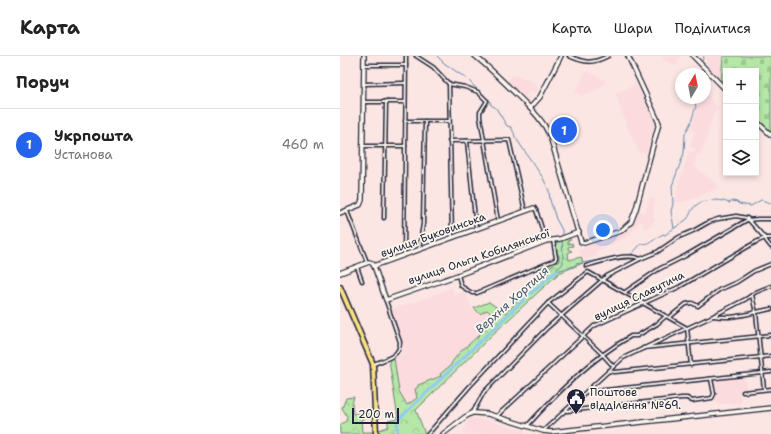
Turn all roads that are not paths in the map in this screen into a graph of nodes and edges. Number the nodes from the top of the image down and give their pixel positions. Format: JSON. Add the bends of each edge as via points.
{"nodes":[{"id":1,"x":364,"y":56,"type":"edge"},
{"id":2,"x":406,"y":56,"type":"edge"},
{"id":3,"x":416,"y":56,"type":"edge"},
{"id":4,"x":475,"y":56,"type":"edge"},
{"id":5,"x":561,"y":56,"type":"edge"},
{"id":6,"x":568,"y":56,"type":"edge"},
{"id":7,"x":608,"y":56,"type":"edge"},
{"id":8,"x":628,"y":56,"type":"edge"},
{"id":9,"x":692,"y":56,"type":"edge"},
{"id":10,"x":364,"y":65,"type":"junction"},
{"id":11,"x":406,"y":66,"type":"junction"},
{"id":12,"x":405,"y":83,"type":"junction"},
{"id":13,"x":449,"y":83,"type":"junction"},
{"id":14,"x":363,"y":84,"type":"junction"},
{"id":15,"x":723,"y":87,"type":"edge"},
{"id":16,"x":386,"y":101,"type":"junction"},
{"id":17,"x":364,"y":102,"type":"junction"},
{"id":18,"x":405,"y":102,"type":"junction"},
{"id":19,"x":530,"y":108,"type":"junction"},
{"id":20,"x":405,"y":121,"type":"junction"},
{"id":21,"x":425,"y":121,"type":"junction"},
{"id":22,"x":449,"y":121,"type":"junction"},
{"id":23,"x":759,"y":124,"type":"edge"},
{"id":24,"x":771,"y":136,"type":"edge"},
{"id":25,"x":484,"y":140,"type":"junction"},
{"id":26,"x":449,"y":141,"type":"junction"},
{"id":27,"x":467,"y":141,"type":"junction"},
{"id":28,"x":363,"y":146,"type":"junction"},
{"id":29,"x":385,"y":146,"type":"junction"},
{"id":30,"x":405,"y":146,"type":"junction"},
{"id":31,"x":534,"y":208,"type":"joint"},
{"id":32,"x":347,"y":211,"type":"junction"},
{"id":33,"x":525,"y":211,"type":"junction"},
{"id":34,"x":340,"y":213,"type":"edge"},
{"id":35,"x":384,"y":218,"type":"dead end"},
{"id":36,"x":771,"y":219,"type":"edge"},
{"id":37,"x":749,"y":220,"type":"junction"},
{"id":38,"x":498,"y":221,"type":"junction"},
{"id":39,"x":476,"y":229,"type":"junction"},
{"id":40,"x":579,"y":232,"type":"junction"},
{"id":41,"x":452,"y":238,"type":"junction"},
{"id":42,"x":765,"y":238,"type":"junction"},
{"id":43,"x":771,"y":238,"type":"edge"},
{"id":44,"x":553,"y":240,"type":"junction"},
{"id":45,"x":546,"y":241,"type":"junction"},
{"id":46,"x":771,"y":247,"type":"edge"},
{"id":47,"x":419,"y":250,"type":"junction"},
{"id":48,"x":404,"y":256,"type":"junction"},
{"id":49,"x":640,"y":259,"type":"junction"},
{"id":50,"x":367,"y":263,"type":"junction"},
{"id":51,"x":771,"y":264,"type":"edge"},
{"id":52,"x":374,"y":266,"type":"junction"},
{"id":53,"x":586,"y":266,"type":"dead end"},
{"id":54,"x":357,"y":267,"type":"junction"},
{"id":55,"x":340,"y":273,"type":"edge"},
{"id":56,"x":458,"y":276,"type":"junction"},
{"id":57,"x":603,"y":279,"type":"junction"},
{"id":58,"x":362,"y":281,"type":"dead end"},
{"id":59,"x":771,"y":286,"type":"edge"},
{"id":60,"x":340,"y":287,"type":"edge"},
{"id":61,"x":625,"y":292,"type":"junction"},
{"id":62,"x":341,"y":294,"type":"edge"},
{"id":63,"x":752,"y":295,"type":"junction"},
{"id":64,"x":386,"y":300,"type":"junction"},
{"id":65,"x":548,"y":303,"type":"junction"},
{"id":66,"x":643,"y":303,"type":"junction"},
{"id":67,"x":771,"y":309,"type":"edge"},
{"id":68,"x":756,"y":313,"type":"junction"},
{"id":69,"x":562,"y":316,"type":"junction"},
{"id":70,"x":666,"y":316,"type":"junction"},
{"id":71,"x":713,"y":316,"type":"junction"},
{"id":72,"x":670,"y":317,"type":"junction"},
{"id":73,"x":687,"y":328,"type":"junction"},
{"id":74,"x":771,"y":335,"type":"edge"},
{"id":75,"x":583,"y":336,"type":"junction"},
{"id":76,"x":758,"y":336,"type":"junction"},
{"id":77,"x":689,"y":344,"type":"junction"},
{"id":78,"x":642,"y":348,"type":"junction"},
{"id":79,"x":603,"y":354,"type":"junction"},
{"id":80,"x":771,"y":356,"type":"edge"},
{"id":81,"x":761,"y":357,"type":"junction"},
{"id":82,"x":373,"y":364,"type":"junction"},
{"id":83,"x":692,"y":365,"type":"junction"},
{"id":84,"x":613,"y":366,"type":"junction"},
{"id":85,"x":608,"y":370,"type":"junction"},
{"id":86,"x":771,"y":372,"type":"edge"},
{"id":87,"x":763,"y":373,"type":"junction"},
{"id":88,"x":711,"y":378,"type":"junction"},
{"id":89,"x":764,"y":389,"type":"junction"},
{"id":90,"x":771,"y":389,"type":"edge"},
{"id":91,"x":585,"y":392,"type":"junction"},
{"id":92,"x":743,"y":392,"type":"dead end"},
{"id":93,"x":771,"y":408,"type":"edge"},
{"id":94,"x":566,"y":411,"type":"junction"},
{"id":95,"x":472,"y":413,"type":"junction"},
{"id":96,"x":497,"y":416,"type":"junction"},
{"id":97,"x":527,"y":426,"type":"junction"},
{"id":98,"x":543,"y":431,"type":"junction"},
{"id":99,"x":376,"y":434,"type":"edge"},
{"id":100,"x":428,"y":434,"type":"edge"},
{"id":101,"x":443,"y":434,"type":"edge"},
{"id":102,"x":538,"y":434,"type":"edge"}],
"edges":[{"from":1,"to":10,"type":"street"},
{"from":2,"to":11,"type":"street"},
{"from":3,"to":13,"type":"street","via":[[433,67]]},
{"from":4,"to":19,"type":"street"},
{"from":5,"to":19,"type":"street","via":[[540,97]]},
{"from":6,"to":7,"type":"street","via":[[587,62],[596,62]]},
{"from":8,"to":40,"type":"street","via":[[659,123],[632,220],[620,232],[584,243],[581,242]]},
{"from":9,"to":15,"type":"street"},
{"from":10,"to":11,"type":"street"},
{"from":10,"to":14,"type":"street"},
{"from":11,"to":12,"type":"street"},
{"from":12,"to":14,"type":"street"},
{"from":12,"to":18,"type":"street"},
{"from":13,"to":22,"type":"street"},
{"from":13,"to":25,"type":"street","via":[[478,92],[487,101],[480,116]]},
{"from":14,"to":17,"type":"street"},
{"from":16,"to":17,"type":"street"},
{"from":16,"to":18,"type":"street"},
{"from":16,"to":29,"type":"street"},
{"from":17,"to":28,"type":"street"},
{"from":18,"to":20,"type":"street"},
{"from":19,"to":40,"type":"street","via":[[544,124],[550,136]]},
{"from":20,"to":21,"type":"street"},
{"from":20,"to":30,"type":"street"},
{"from":21,"to":22,"type":"street"},
{"from":21,"to":47,"type":"street","via":[[423,224]]},
{"from":22,"to":26,"type":"street"},
{"from":23,"to":24,"type":"street"},
{"from":25,"to":27,"type":"street"},
{"from":25,"to":33,"type":"street","via":[[509,141]]},
{"from":25,"to":38,"type":"street"},
{"from":26,"to":27,"type":"street"},
{"from":26,"to":41,"type":"street"},
{"from":27,"to":39,"type":"street"},
{"from":28,"to":29,"type":"street"},
{"from":28,"to":32,"type":"street","via":[[362,202]]},
{"from":29,"to":30,"type":"street"},
{"from":29,"to":35,"type":"street"},
{"from":30,"to":48,"type":"street"},
{"from":31,"to":33,"type":"street","name":"вулиця Буковинська"},
{"from":31,"to":45,"type":"street"},
{"from":32,"to":34,"type":"street"},
{"from":32,"to":50,"type":"street"},
{"from":33,"to":38,"type":"street","name":"вулиця Буковинська"},
{"from":36,"to":37,"type":"street"},
{"from":37,"to":42,"type":"street"},
{"from":37,"to":49,"type":"street","via":[[736,216],[709,222]]},
{"from":37,"to":61,"type":"street","via":[[655,272]]},
{"from":38,"to":39,"type":"street","name":"вулиця Буковинська"},
{"from":39,"to":41,"type":"street","name":"вулиця Буковинська"},
{"from":40,"to":44,"type":"street","name":"вулиця Ольги Кобилянської"},
{"from":41,"to":47,"type":"street","name":"вулиця Буковинська"},
{"from":42,"to":43,"type":"street"},
{"from":42,"to":46,"type":"street"},
{"from":42,"to":66,"type":"street","name":"вулиця Славутича","via":[[679,287]]},
{"from":44,"to":45,"type":"street","name":"вулиця Ольги Кобилянської"},
{"from":44,"to":56,"type":"street","via":[[555,260],[477,293],[472,294],[461,286]]},
{"from":45,"to":56,"type":"street","name":"вулиця Ольги Кобилянської"},
{"from":47,"to":48,"type":"street","name":"вулиця Буковинська"},
{"from":48,"to":52,"type":"street","name":"вулиця Буковинська"},
{"from":49,"to":53,"type":"street","via":[[635,256],[624,257]]},
{"from":49,"to":57,"type":"street"},
{"from":50,"to":52,"type":"street","name":"вулиця Буковинська","via":[[371,262]]},
{"from":50,"to":54,"type":"street","name":"вулиця Буковинська"},
{"from":51,"to":72,"type":"street","via":[[719,290],[698,306],[686,304]]},
{"from":52,"to":64,"type":"street"},
{"from":54,"to":55,"type":"street","name":"вулиця Буковинська"},
{"from":54,"to":58,"type":"street"},
{"from":56,"to":64,"type":"street","name":"вулиця Ольги Кобилянської"},
{"from":57,"to":61,"type":"street"},
{"from":57,"to":65,"type":"street","via":[[589,272]]},
{"from":57,"to":69,"type":"street"},
{"from":59,"to":63,"type":"street"},
{"from":60,"to":62,"type":"main road"},
{"from":61,"to":66,"type":"street"},
{"from":62,"to":82,"type":"main road"},
{"from":63,"to":68,"type":"street"},
{"from":63,"to":71,"type":"street"},
{"from":64,"to":82,"type":"street","via":[[400,348],[397,354]]},
{"from":65,"to":69,"type":"street"},
{"from":65,"to":100,"type":"street"},
{"from":66,"to":70,"type":"street"},
{"from":66,"to":75,"type":"street","name":"вулиця Славутича","via":[[597,324]]},
{"from":67,"to":68,"type":"street"},
{"from":68,"to":71,"type":"street"},
{"from":68,"to":76,"type":"street"},
{"from":69,"to":75,"type":"street"},
{"from":69,"to":95,"type":"street","via":[[484,392]]},
{"from":70,"to":72,"type":"street"},
{"from":70,"to":79,"type":"street","via":[[657,324],[637,336],[631,336]]},
{"from":71,"to":73,"type":"street"},
{"from":72,"to":73,"type":"street"},
{"from":73,"to":77,"type":"street"},
{"from":73,"to":78,"type":"street"},
{"from":74,"to":76,"type":"street"},
{"from":75,"to":79,"type":"street"},
{"from":75,"to":96,"type":"street","name":"вулиця Славутича"},
{"from":76,"to":77,"type":"street"},
{"from":76,"to":81,"type":"street"},
{"from":77,"to":78,"type":"street"},
{"from":77,"to":83,"type":"street"},
{"from":78,"to":84,"type":"street"},
{"from":79,"to":84,"type":"street"},
{"from":79,"to":97,"type":"street","via":[[562,388]]},
{"from":80,"to":81,"type":"street"},
{"from":81,"to":83,"type":"street"},
{"from":81,"to":87,"type":"street"},
{"from":82,"to":99,"type":"main road"},
{"from":83,"to":85,"type":"street","via":[[615,372]]},
{"from":84,"to":85,"type":"street"},
{"from":85,"to":91,"type":"street"},
{"from":86,"to":87,"type":"street"},
{"from":87,"to":88,"type":"street"},
{"from":87,"to":89,"type":"street"},
{"from":88,"to":91,"type":"street"},
{"from":88,"to":94,"type":"street","via":[[714,393],[712,398],[692,401],[682,398]]},
{"from":89,"to":90,"type":"street"},
{"from":89,"to":92,"type":"street"},
{"from":91,"to":94,"type":"street"},
{"from":93,"to":98,"type":"street"},
{"from":94,"to":98,"type":"street"},
{"from":95,"to":96,"type":"street"},
{"from":95,"to":101,"type":"street"},
{"from":96,"to":97,"type":"street"},
{"from":97,"to":98,"type":"street"},
{"from":98,"to":102,"type":"street"}]}
